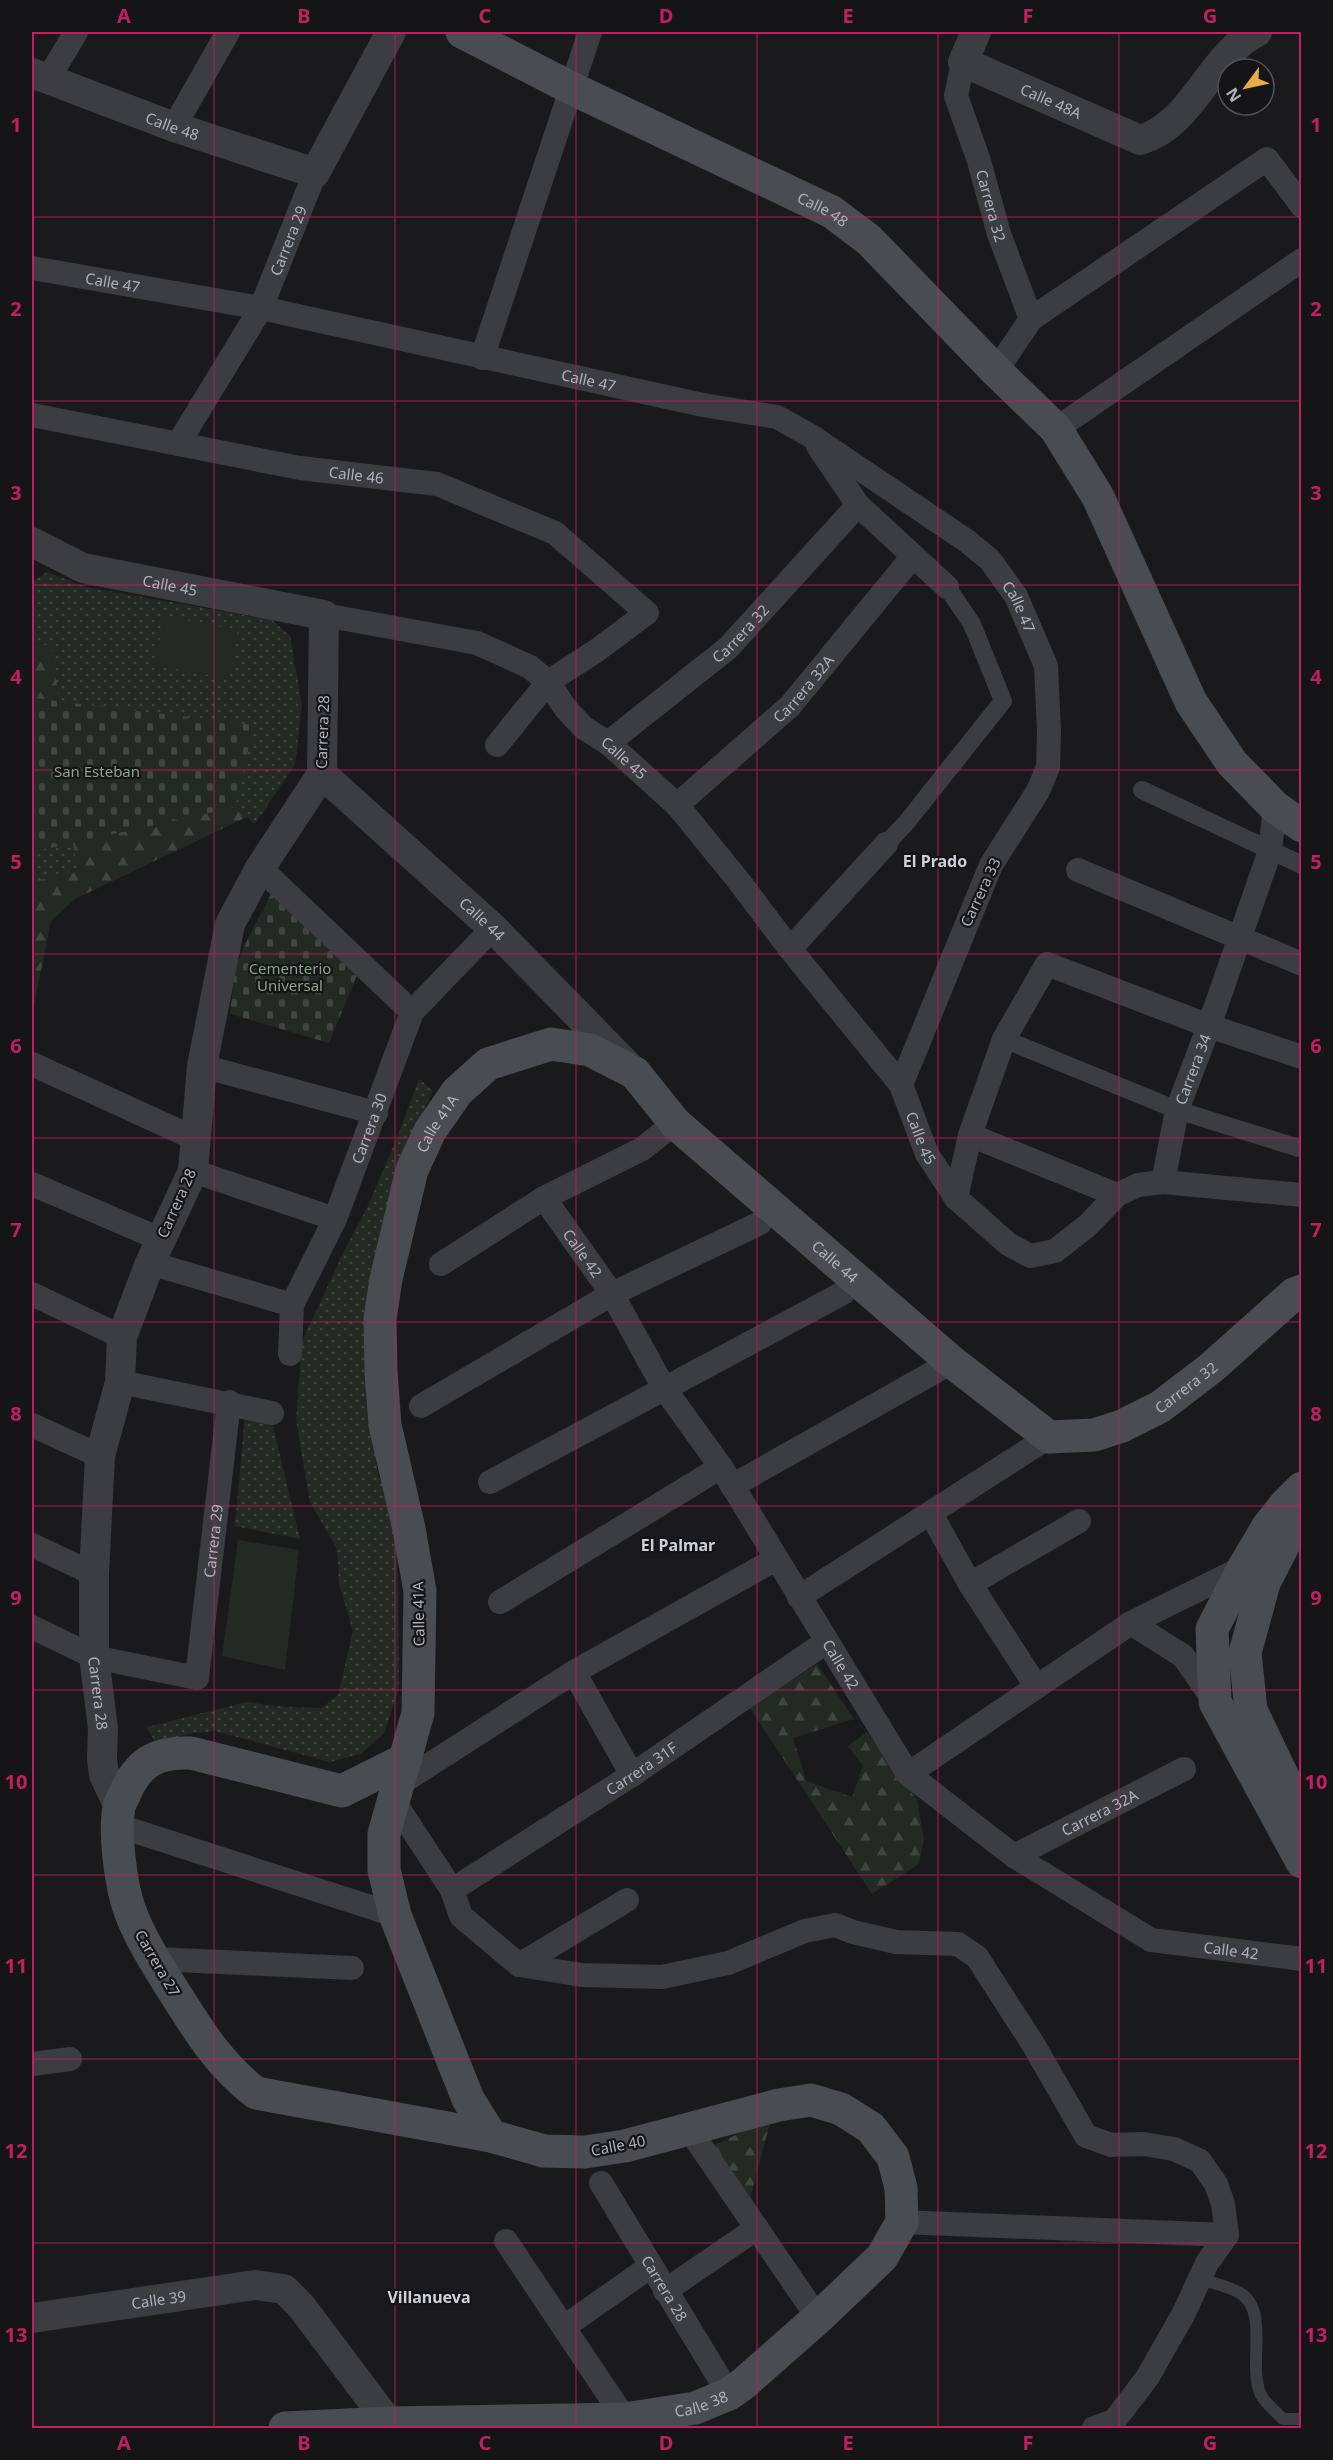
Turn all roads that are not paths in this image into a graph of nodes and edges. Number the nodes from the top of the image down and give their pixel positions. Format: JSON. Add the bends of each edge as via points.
{"nodes":[{"id":1,"x":76,"y":32,"type":"edge"},
{"id":2,"x":228,"y":32,"type":"edge"},
{"id":3,"x":391,"y":32,"type":"edge"},
{"id":4,"x":462,"y":32,"type":"edge"},
{"id":5,"x":590,"y":32,"type":"edge"},
{"id":6,"x":976,"y":32,"type":"edge"},
{"id":7,"x":1251,"y":33,"type":"edge"},
{"id":8,"x":963,"y":62,"type":"junction"},
{"id":9,"x":40,"y":76,"type":"edge"},
{"id":10,"x":571,"y":88,"type":"junction"},
{"id":11,"x":174,"y":127,"type":"junction"},
{"id":12,"x":315,"y":173,"type":"junction"},
{"id":13,"x":1302,"y":206,"type":"edge"},
{"id":14,"x":1302,"y":260,"type":"edge"},
{"id":15,"x":32,"y":268,"type":"edge"},
{"id":16,"x":261,"y":308,"type":"junction"},
{"id":17,"x":1031,"y":319,"type":"junction"},
{"id":18,"x":482,"y":358,"type":"junction"},
{"id":19,"x":996,"y":371,"type":"junction"},
{"id":20,"x":32,"y":415,"type":"edge"},
{"id":21,"x":1056,"y":429,"type":"junction"},
{"id":22,"x":811,"y":436,"type":"junction"},
{"id":23,"x":178,"y":444,"type":"junction"},
{"id":24,"x":858,"y":505,"type":"junction"},
{"id":25,"x":32,"y":542,"type":"edge"},
{"id":26,"x":913,"y":556,"type":"junction"},
{"id":27,"x":947,"y":587,"type":"joint"},
{"id":28,"x":324,"y":615,"type":"junction"},
{"id":29,"x":1046,"y":666,"type":"joint"},
{"id":30,"x":548,"y":682,"type":"junction"},
{"id":31,"x":608,"y":743,"type":"junction"},
{"id":32,"x":497,"y":745,"type":"dead end"},
{"id":33,"x":322,"y":774,"type":"junction"},
{"id":34,"x":1142,"y":790,"type":"dead end"},
{"id":35,"x":676,"y":805,"type":"junction"},
{"id":36,"x":1275,"y":807,"type":"junction"},
{"id":37,"x":1302,"y":826,"type":"edge"},
{"id":38,"x":886,"y":844,"type":"joint"},
{"id":39,"x":1270,"y":851,"type":"junction"},
{"id":40,"x":1302,"y":865,"type":"edge"},
{"id":41,"x":260,"y":868,"type":"junction"},
{"id":42,"x":1078,"y":870,"type":"dead end"},
{"id":43,"x":494,"y":928,"type":"junction"},
{"id":44,"x":1239,"y":939,"type":"junction"},
{"id":45,"x":790,"y":949,"type":"junction"},
{"id":46,"x":1302,"y":964,"type":"edge"},
{"id":47,"x":412,"y":1012,"type":"junction"},
{"id":48,"x":1209,"y":1026,"type":"junction"},
{"id":49,"x":1004,"y":1039,"type":"junction"},
{"id":50,"x":1302,"y":1057,"type":"edge"},
{"id":51,"x":32,"y":1064,"type":"edge"},
{"id":52,"x":488,"y":1064,"type":"joint"},
{"id":53,"x":202,"y":1066,"type":"junction"},
{"id":54,"x":635,"y":1073,"type":"junction"},
{"id":55,"x":901,"y":1085,"type":"junction"},
{"id":56,"x":1177,"y":1110,"type":"junction"},
{"id":57,"x":376,"y":1113,"type":"junction"},
{"id":58,"x":675,"y":1123,"type":"junction"},
{"id":59,"x":970,"y":1135,"type":"junction"},
{"id":60,"x":196,"y":1139,"type":"junction"},
{"id":61,"x":1302,"y":1149,"type":"edge"},
{"id":62,"x":193,"y":1171,"type":"junction"},
{"id":63,"x":1162,"y":1182,"type":"junction"},
{"id":64,"x":32,"y":1184,"type":"edge"},
{"id":65,"x":554,"y":1193,"type":"junction"},
{"id":66,"x":1117,"y":1195,"type":"junction"},
{"id":67,"x":1302,"y":1195,"type":"edge"},
{"id":68,"x":956,"y":1198,"type":"junction"},
{"id":69,"x":335,"y":1219,"type":"junction"},
{"id":70,"x":760,"y":1223,"type":"dead end"},
{"id":71,"x":155,"y":1251,"type":"junction"},
{"id":72,"x":441,"y":1264,"type":"dead end"},
{"id":73,"x":1302,"y":1291,"type":"edge"},
{"id":74,"x":843,"y":1293,"type":"dead end"},
{"id":75,"x":32,"y":1294,"type":"edge"},
{"id":76,"x":612,"y":1294,"type":"junction"},
{"id":77,"x":292,"y":1305,"type":"junction"},
{"id":78,"x":122,"y":1337,"type":"junction"},
{"id":79,"x":290,"y":1354,"type":"dead end"},
{"id":80,"x":952,"y":1362,"type":"junction"},
{"id":81,"x":120,"y":1382,"type":"junction"},
{"id":82,"x":664,"y":1388,"type":"junction"},
{"id":83,"x":229,"y":1402,"type":"junction"},
{"id":84,"x":421,"y":1406,"type":"dead end"},
{"id":85,"x":272,"y":1413,"type":"dead end"},
{"id":86,"x":32,"y":1425,"type":"edge"},
{"id":87,"x":1049,"y":1437,"type":"junction"},
{"id":88,"x":100,"y":1456,"type":"junction"},
{"id":89,"x":726,"y":1477,"type":"junction"},
{"id":90,"x":490,"y":1482,"type":"dead end"},
{"id":91,"x":1302,"y":1488,"type":"edge"},
{"id":92,"x":931,"y":1514,"type":"junction"},
{"id":93,"x":1302,"y":1520,"type":"edge"},
{"id":94,"x":1078,"y":1521,"type":"dead end"},
{"id":95,"x":32,"y":1545,"type":"edge"},
{"id":96,"x":776,"y":1559,"type":"junction"},
{"id":97,"x":1244,"y":1566,"type":"junction"},
{"id":98,"x":94,"y":1574,"type":"junction"},
{"id":99,"x":970,"y":1584,"type":"junction"},
{"id":100,"x":799,"y":1597,"type":"junction"},
{"id":101,"x":500,"y":1602,"type":"dead end"},
{"id":102,"x":1131,"y":1623,"type":"junction"},
{"id":103,"x":32,"y":1627,"type":"edge"},
{"id":104,"x":826,"y":1642,"type":"junction"},
{"id":105,"x":94,"y":1658,"type":"junction"},
{"id":106,"x":574,"y":1672,"type":"junction"},
{"id":107,"x":1036,"y":1686,"type":"junction"},
{"id":108,"x":1215,"y":1702,"type":"junction"},
{"id":109,"x":1184,"y":1769,"type":"dead end"},
{"id":110,"x":908,"y":1774,"type":"junction"},
{"id":111,"x":632,"y":1775,"type":"junction"},
{"id":112,"x":399,"y":1781,"type":"junction"},
{"id":113,"x":342,"y":1791,"type":"junction"},
{"id":114,"x":1302,"y":1810,"type":"edge"},
{"id":115,"x":119,"y":1816,"type":"junction"},
{"id":116,"x":384,"y":1834,"type":"junction"},
{"id":117,"x":1014,"y":1856,"type":"junction"},
{"id":118,"x":1302,"y":1862,"type":"edge"},
{"id":119,"x":452,"y":1890,"type":"junction"},
{"id":120,"x":627,"y":1900,"type":"dead end"},
{"id":121,"x":395,"y":1915,"type":"junction"},
{"id":122,"x":154,"y":1959,"type":"junction"},
{"id":123,"x":1302,"y":1959,"type":"edge"},
{"id":124,"x":519,"y":1965,"type":"junction"},
{"id":125,"x":352,"y":1968,"type":"dead end"},
{"id":126,"x":70,"y":2059,"type":"dead end"},
{"id":127,"x":32,"y":2064,"type":"edge"},
{"id":128,"x":256,"y":2093,"type":"joint"},
{"id":129,"x":468,"y":2099,"type":"junction"},
{"id":130,"x":447,"y":2128,"type":"junction"},
{"id":131,"x":689,"y":2129,"type":"junction"},
{"id":132,"x":491,"y":2136,"type":"junction"},
{"id":133,"x":601,"y":2183,"type":"dead end"},
{"id":134,"x":902,"y":2222,"type":"junction"},
{"id":135,"x":757,"y":2228,"type":"junction"},
{"id":136,"x":1227,"y":2235,"type":"junction"},
{"id":137,"x":506,"y":2241,"type":"dead end"},
{"id":138,"x":651,"y":2266,"type":"junction"},
{"id":139,"x":1200,"y":2279,"type":"junction"},
{"id":140,"x":665,"y":2291,"type":"junction"},
{"id":141,"x":32,"y":2318,"type":"edge"},
{"id":142,"x":818,"y":2318,"type":"junction"},
{"id":143,"x":564,"y":2327,"type":"junction"},
{"id":144,"x":729,"y":2394,"type":"junction"},
{"id":145,"x":625,"y":2419,"type":"junction"},
{"id":146,"x":1302,"y":2420,"type":"edge"},
{"id":147,"x":389,"y":2423,"type":"junction"},
{"id":148,"x":1109,"y":2426,"type":"edge"},
{"id":149,"x":286,"y":2428,"type":"edge"}],
"edges":[{"from":1,"to":9,"type":"street"},
{"from":2,"to":11,"type":"street"},
{"from":3,"to":12,"type":"street","name":"Carrera 29"},
{"from":4,"to":10,"type":"main road","name":"Calle 48"},
{"from":5,"to":10,"type":"street"},
{"from":6,"to":8,"type":"street","name":"Carrera 32"},
{"from":7,"to":8,"type":"street","name":"Calle 48A","via":[[1191,103],[1152,137],[1140,140]]},
{"from":8,"to":17,"type":"street","name":"Carrera 32","via":[[956,96],[980,161],[999,234]]},
{"from":9,"to":11,"type":"street","name":"Calle 48"},
{"from":10,"to":18,"type":"street"},
{"from":10,"to":19,"type":"main road","name":"Calle 48","via":[[832,212],[869,240]]},
{"from":11,"to":12,"type":"street","name":"Calle 48"},
{"from":12,"to":16,"type":"street","name":"Carrera 29"},
{"from":13,"to":17,"type":"street","via":[[1268,159]]},
{"from":14,"to":21,"type":"street"},
{"from":15,"to":16,"type":"street","name":"Calle 47"},
{"from":16,"to":18,"type":"street","name":"Calle 47"},
{"from":16,"to":23,"type":"street","name":"Carrera 29"},
{"from":17,"to":19,"type":"street"},
{"from":18,"to":22,"type":"street","name":"Calle 47","via":[[777,417]]},
{"from":19,"to":21,"type":"main road","name":"Calle 48"},
{"from":20,"to":23,"type":"street","name":"Calle 46"},
{"from":21,"to":36,"type":"main road","name":"Calle 48","via":[[1098,497],[1191,702],[1232,763]]},
{"from":22,"to":24,"type":"street"},
{"from":22,"to":29,"type":"street","name":"Calle 47","via":[[990,560],[1016,596]]},
{"from":23,"to":30,"type":"street","name":"Calle 46","via":[[300,468],[437,484],[555,533],[647,613]]},
{"from":24,"to":26,"type":"street"},
{"from":24,"to":31,"type":"street","name":"Carrera 32","via":[[728,648]]},
{"from":25,"to":28,"type":"street","name":"Calle 45","via":[[83,568]]},
{"from":26,"to":27,"type":"street"},
{"from":26,"to":35,"type":"street","name":"Carrera 32A","via":[[790,706]]},
{"from":27,"to":38,"type":"street","via":[[972,624],[1003,700]]},
{"from":28,"to":30,"type":"street","name":"Calle 45","via":[[477,643],[530,668]]},
{"from":28,"to":33,"type":"street","name":"Carrera 28"},
{"from":29,"to":55,"type":"street","name":"Carrera 33","via":[[1048,767],[1038,791],[991,865]]},
{"from":30,"to":31,"type":"street","name":"Calle 45","via":[[572,716]]},
{"from":30,"to":32,"type":"street"},
{"from":31,"to":35,"type":"street","name":"Calle 45"},
{"from":33,"to":41,"type":"street","name":"Carrera 28"},
{"from":33,"to":43,"type":"street","name":"Calle 44"},
{"from":34,"to":39,"type":"street"},
{"from":35,"to":45,"type":"street","name":"Calle 45"},
{"from":36,"to":37,"type":"main road"},
{"from":36,"to":39,"type":"street","name":"Carrera 34"},
{"from":38,"to":45,"type":"street"},
{"from":39,"to":40,"type":"street"},
{"from":39,"to":44,"type":"street","name":"Carrera 34"},
{"from":41,"to":47,"type":"street"},
{"from":41,"to":53,"type":"street","name":"Carrera 28","via":[[230,924]]},
{"from":42,"to":44,"type":"street"},
{"from":43,"to":47,"type":"street","name":"Carrera 30"},
{"from":43,"to":54,"type":"street","name":"Calle 44"},
{"from":44,"to":46,"type":"street"},
{"from":44,"to":48,"type":"street","name":"Carrera 34"},
{"from":45,"to":55,"type":"street","name":"Calle 45"},
{"from":47,"to":57,"type":"street","name":"Carrera 30"},
{"from":48,"to":49,"type":"street","via":[[1047,964]]},
{"from":48,"to":50,"type":"street"},
{"from":48,"to":56,"type":"street","name":"Carrera 34"},
{"from":49,"to":56,"type":"street"},
{"from":49,"to":59,"type":"street"},
{"from":51,"to":60,"type":"street"},
{"from":52,"to":54,"type":"main road","name":"Calle 44","via":[[551,1044],[590,1050]]},
{"from":52,"to":112,"type":"main road","name":"Calle 41A","via":[[457,1092],[430,1131],[412,1170],[380,1318],[385,1425],[410,1529],[420,1591],[418,1713]]},
{"from":53,"to":57,"type":"street"},
{"from":53,"to":60,"type":"street","name":"Carrera 28"},
{"from":54,"to":58,"type":"main road","name":"Calle 44"},
{"from":55,"to":68,"type":"street","name":"Calle 45","via":[[927,1154]]},
{"from":56,"to":61,"type":"street"},
{"from":56,"to":63,"type":"street","name":"Carrera 34"},
{"from":57,"to":69,"type":"street","name":"Carrera 30"},
{"from":58,"to":65,"type":"street","via":[[642,1149]]},
{"from":58,"to":80,"type":"main road","name":"Calle 44"},
{"from":59,"to":66,"type":"street"},
{"from":59,"to":68,"type":"street"},
{"from":60,"to":62,"type":"street","name":"Carrera 28"},
{"from":62,"to":69,"type":"street"},
{"from":62,"to":71,"type":"street","name":"Carrera 28"},
{"from":63,"to":66,"type":"street","via":[[1138,1185]]},
{"from":63,"to":67,"type":"street"},
{"from":64,"to":71,"type":"street"},
{"from":65,"to":72,"type":"street"},
{"from":65,"to":76,"type":"street","name":"Calle 42"},
{"from":66,"to":68,"type":"street","name":"Calle 45","via":[[1055,1251],[1030,1256],[1008,1244]]},
{"from":69,"to":77,"type":"street","name":"Carrera 30"},
{"from":70,"to":76,"type":"street"},
{"from":71,"to":77,"type":"street"},
{"from":71,"to":78,"type":"street","name":"Carrera 28"},
{"from":73,"to":87,"type":"main road","name":"Carrera 32","via":[[1160,1407],[1094,1436]]},
{"from":74,"to":82,"type":"street"},
{"from":75,"to":78,"type":"street"},
{"from":76,"to":82,"type":"street","name":"Calle 42"},
{"from":76,"to":84,"type":"street"},
{"from":77,"to":79,"type":"street","name":"Carrera 30"},
{"from":78,"to":81,"type":"street","name":"Carrera 28"},
{"from":80,"to":87,"type":"main road","name":"Calle 44"},
{"from":80,"to":89,"type":"street"},
{"from":81,"to":83,"type":"street"},
{"from":81,"to":88,"type":"street","name":"Carrera 28"},
{"from":82,"to":89,"type":"street","name":"Calle 42"},
{"from":82,"to":90,"type":"street"},
{"from":83,"to":85,"type":"street"},
{"from":83,"to":105,"type":"street","name":"Carrera 29","via":[[197,1678]]},
{"from":86,"to":88,"type":"street"},
{"from":87,"to":92,"type":"street"},
{"from":88,"to":98,"type":"street","name":"Carrera 28"},
{"from":89,"to":96,"type":"street","name":"Calle 42"},
{"from":89,"to":101,"type":"street"},
{"from":91,"to":97,"type":"main road","via":[[1267,1528]]},
{"from":92,"to":99,"type":"street"},
{"from":92,"to":100,"type":"street"},
{"from":93,"to":114,"type":"main road","via":[[1285,1542],[1264,1583],[1245,1653],[1251,1710]]},
{"from":94,"to":99,"type":"street"},
{"from":95,"to":98,"type":"street"},
{"from":96,"to":100,"type":"street","name":"Calle 42"},
{"from":96,"to":106,"type":"street"},
{"from":97,"to":102,"type":"street"},
{"from":97,"to":108,"type":"main road","via":[[1212,1629]]},
{"from":98,"to":105,"type":"street","name":"Carrera 28"},
{"from":99,"to":107,"type":"street"},
{"from":100,"to":104,"type":"street","name":"Calle 42"},
{"from":102,"to":107,"type":"street"},
{"from":102,"to":108,"type":"street","via":[[1183,1656]]},
{"from":103,"to":105,"type":"street"},
{"from":104,"to":110,"type":"street","name":"Calle 42"},
{"from":104,"to":111,"type":"street","name":"Carrera 31F"},
{"from":105,"to":115,"type":"street","name":"Carrera 28","via":[[104,1775]]},
{"from":106,"to":111,"type":"street"},
{"from":106,"to":112,"type":"street"},
{"from":107,"to":110,"type":"street"},
{"from":108,"to":118,"type":"main road"},
{"from":109,"to":117,"type":"street","name":"Carrera 32A"},
{"from":110,"to":117,"type":"street","name":"Calle 42"},
{"from":111,"to":119,"type":"street","name":"Carrera 31F"},
{"from":112,"to":113,"type":"main road"},
{"from":112,"to":116,"type":"main road","name":"Calle 41A"},
{"from":112,"to":119,"type":"street"},
{"from":113,"to":115,"type":"main road","via":[[191,1753],[171,1752],[149,1760],[131,1781]]},
{"from":113,"to":116,"type":"main road","via":[[369,1814]]},
{"from":115,"to":121,"type":"street"},
{"from":115,"to":122,"type":"main road","name":"Carrera 27","via":[[120,1873],[127,1902]]},
{"from":116,"to":121,"type":"main road","name":"Calle 41A","via":[[384,1870]]},
{"from":117,"to":123,"type":"street","name":"Calle 42","via":[[1151,1940]]},
{"from":119,"to":124,"type":"street","via":[[461,1916]]},
{"from":120,"to":124,"type":"street"},
{"from":121,"to":129,"type":"main road","name":"Calle 41A"},
{"from":122,"to":125,"type":"street"},
{"from":122,"to":128,"type":"main road","name":"Carrera 27","via":[[208,2046],[234,2076]]},
{"from":124,"to":136,"type":"street","via":[[582,1975],[662,1977],[728,1963],[806,1931],[835,1925],[896,1942],[958,1944],[977,1957],[1086,2136],[1111,2145],[1143,2144],[1174,2149],[1200,2161],[1216,2184]]},
{"from":126,"to":127,"type":"street"},
{"from":128,"to":130,"type":"main road","name":"Calle 40"},
{"from":129,"to":130,"type":"main road","via":[[463,2121]]},
{"from":129,"to":132,"type":"main road","name":"Calle 41A"},
{"from":130,"to":132,"type":"main road","name":"Calle 40"},
{"from":131,"to":132,"type":"main road","name":"Calle 40","via":[[585,2152],[544,2151]]},
{"from":131,"to":134,"type":"main road","name":"Calle 40","via":[[811,2100],[841,2109],[871,2128],[892,2157],[901,2188]]},
{"from":131,"to":135,"type":"street"},
{"from":133,"to":138,"type":"street","name":"Carrera 28"},
{"from":134,"to":136,"type":"street"},
{"from":134,"to":142,"type":"main road","name":"Calle 38","via":[[882,2257]]},
{"from":135,"to":140,"type":"street"},
{"from":135,"to":142,"type":"street"},
{"from":136,"to":139,"type":"street"},
{"from":137,"to":143,"type":"street"},
{"from":138,"to":140,"type":"street","name":"Carrera 28"},
{"from":138,"to":143,"type":"street"},
{"from":139,"to":146,"type":"lane","via":[[1240,2293],[1250,2303],[1256,2317],[1255,2361],[1261,2394],[1283,2419]]},
{"from":139,"to":148,"type":"street","via":[[1147,2378]]},
{"from":140,"to":144,"type":"street","name":"Carrera 28"},
{"from":141,"to":147,"type":"street","name":"Calle 39","via":[[255,2285],[285,2289]]},
{"from":142,"to":144,"type":"main road","name":"Calle 38"},
{"from":143,"to":145,"type":"street"},
{"from":144,"to":145,"type":"main road","name":"Calle 38","via":[[695,2408]]},
{"from":145,"to":147,"type":"main road","name":"Calle 38"},
{"from":147,"to":149,"type":"main road","name":"Calle 38"}]}
